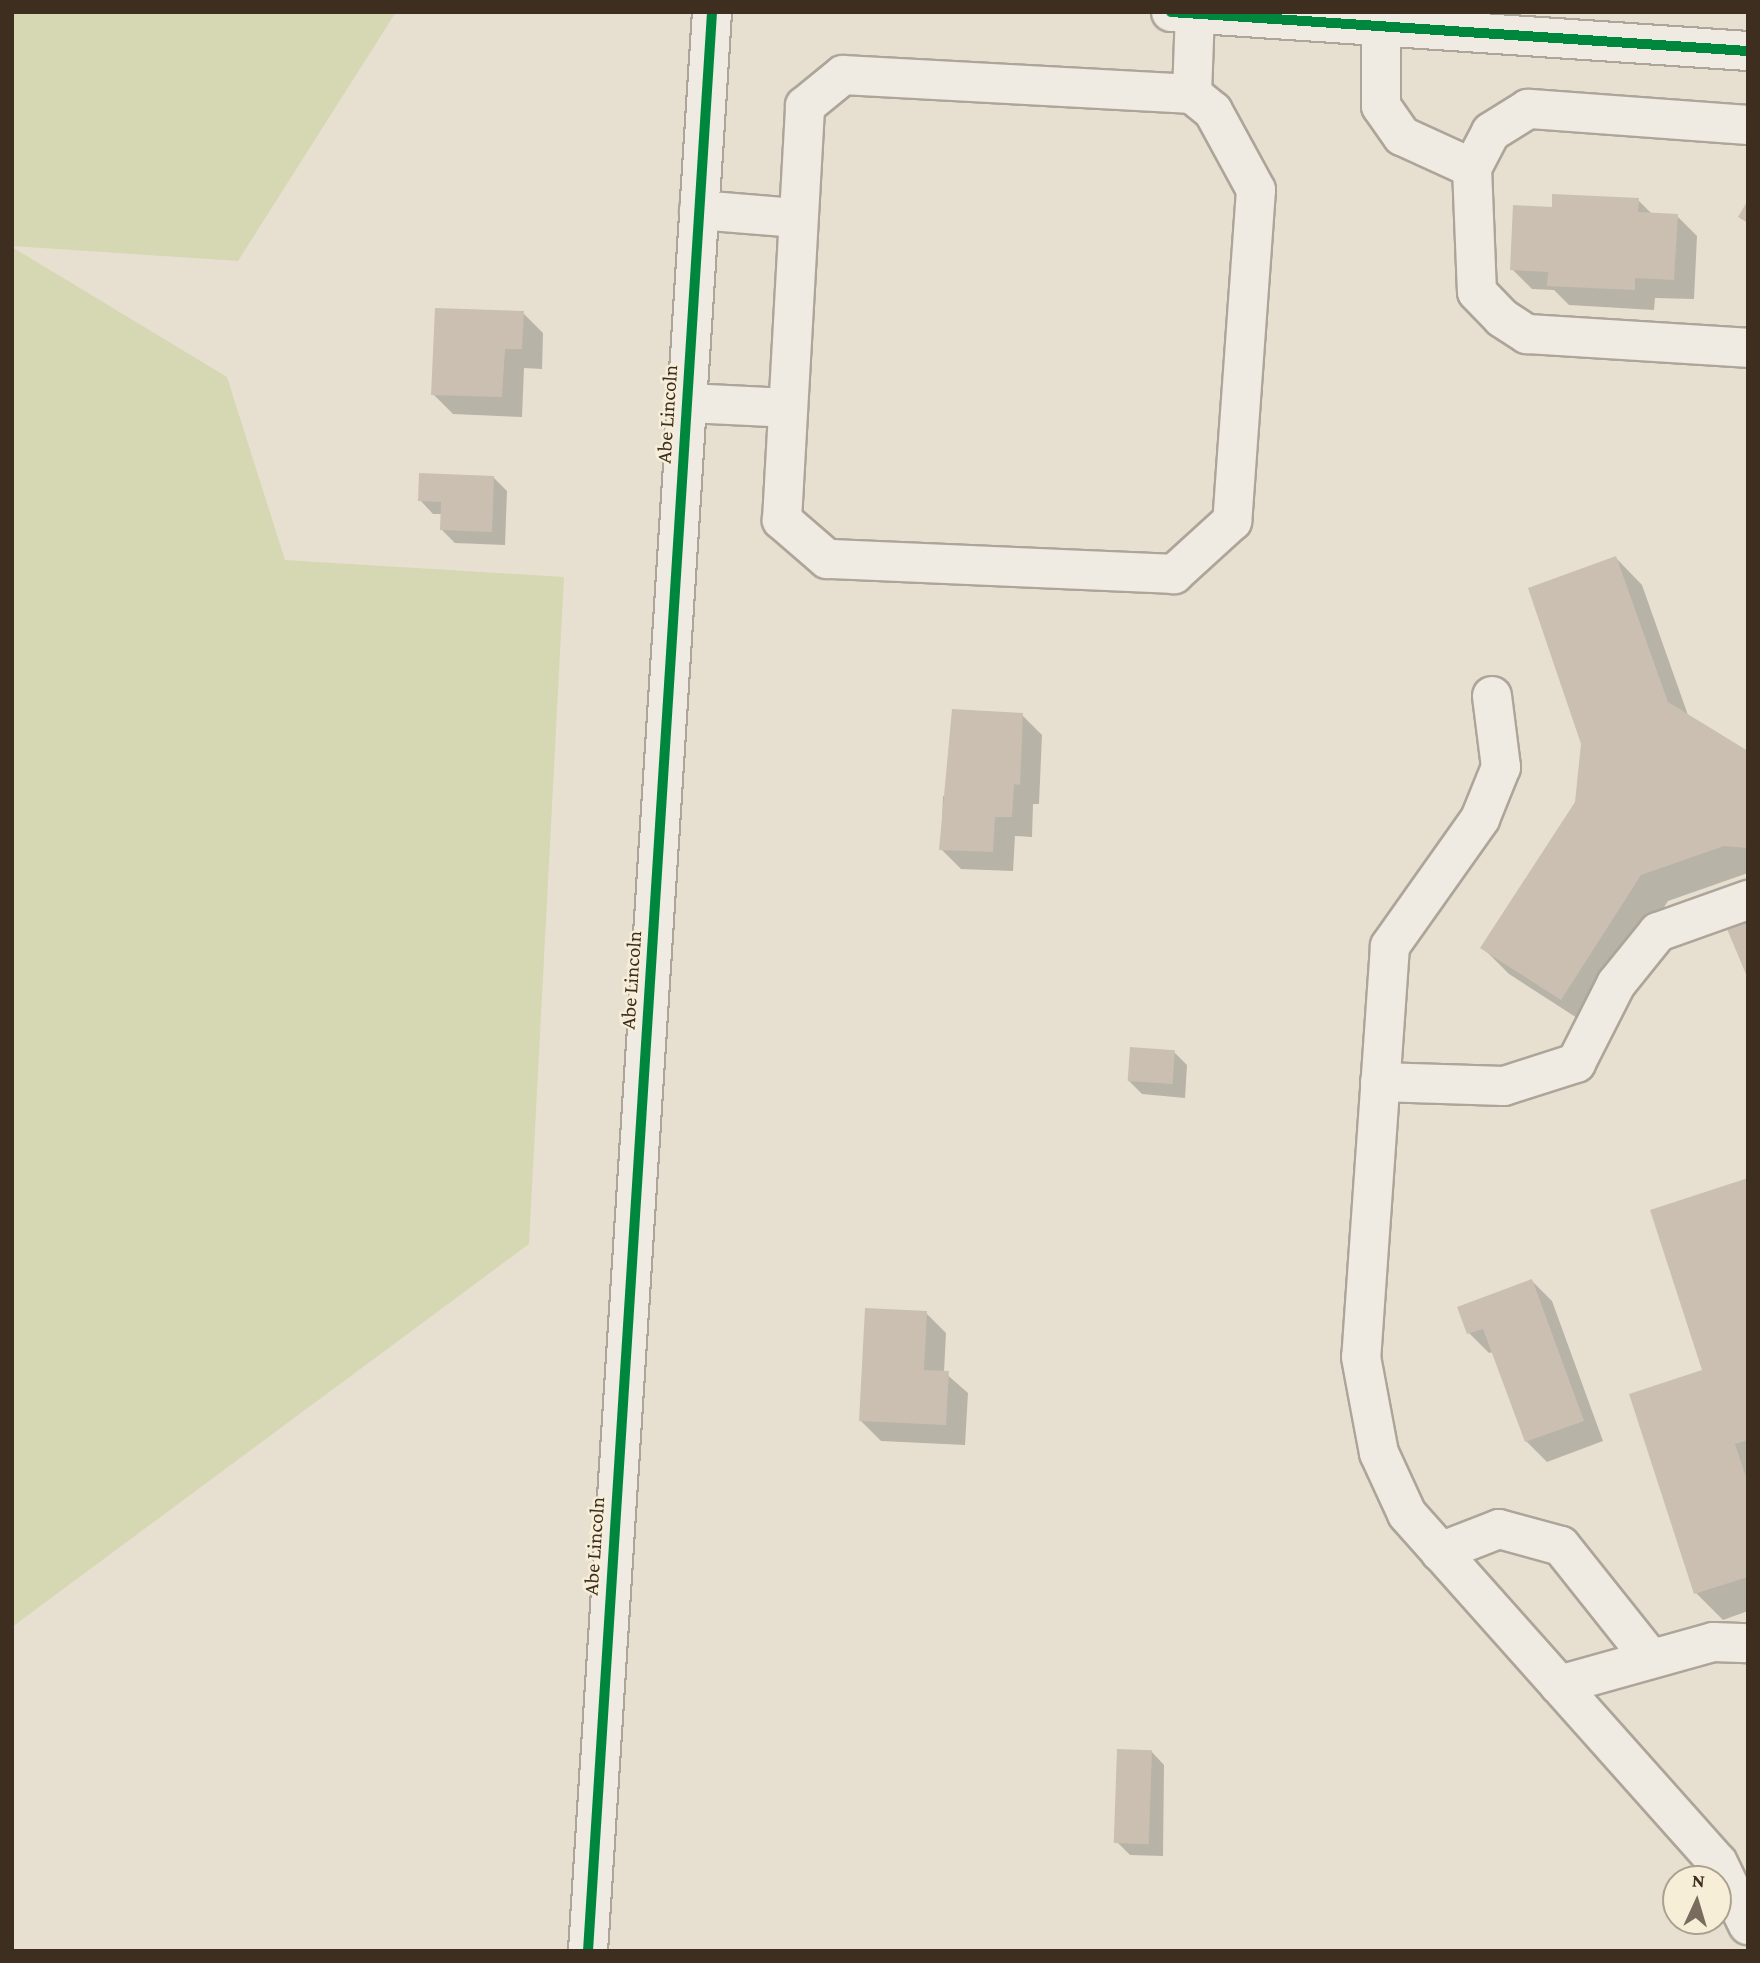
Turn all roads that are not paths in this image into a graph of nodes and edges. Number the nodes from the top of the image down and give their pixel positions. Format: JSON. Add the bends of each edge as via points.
{"nodes":[{"id":1,"x":712,"y":12,"type":"edge"},
{"id":2,"x":1183,"y":13,"type":"edge"},
{"id":3,"x":1381,"y":25,"type":"junction"},
{"id":4,"x":1748,"y":51,"type":"edge"},
{"id":5,"x":1192,"y":94,"type":"junction"},
{"id":6,"x":1748,"y":125,"type":"edge"},
{"id":7,"x":1472,"y":168,"type":"junction"},
{"id":8,"x":699,"y":210,"type":"junction"},
{"id":9,"x":797,"y":218,"type":"junction"},
{"id":10,"x":1748,"y":348,"type":"edge"},
{"id":11,"x":687,"y":403,"type":"junction"},
{"id":12,"x":788,"y":408,"type":"junction"},
{"id":13,"x":1492,"y":696,"type":"dead end"},
{"id":14,"x":1748,"y":900,"type":"edge"},
{"id":15,"x":1380,"y":1082,"type":"junction"},
{"id":16,"x":1440,"y":1552,"type":"junction"},
{"id":17,"x":1748,"y":1643,"type":"edge"},
{"id":18,"x":1651,"y":1659,"type":"junction"},
{"id":19,"x":1559,"y":1685,"type":"junction"},
{"id":20,"x":1748,"y":1925,"type":"edge"},
{"id":21,"x":588,"y":1951,"type":"edge"}],
"edges":[{"from":1,"to":8,"type":"street","name":"Abe Lincoln"},
{"from":2,"to":3,"type":"street"},
{"from":2,"to":5,"type":"street"},
{"from":3,"to":4,"type":"street"},
{"from":3,"to":7,"type":"street","via":[[1381,106],[1402,136]]},
{"from":5,"to":9,"type":"street","via":[[843,75],[805,106]]},
{"from":5,"to":12,"type":"street","via":[[1213,111],[1256,190],[1232,521],[1174,574],[827,559],[782,520]]},
{"from":6,"to":7,"type":"street","via":[[1528,109],[1491,132]]},
{"from":7,"to":10,"type":"street","via":[[1477,292],[1502,318],[1527,334]]},
{"from":8,"to":9,"type":"street"},
{"from":8,"to":11,"type":"street","name":"Abe Lincoln"},
{"from":9,"to":12,"type":"street"},
{"from":11,"to":12,"type":"street"},
{"from":11,"to":21,"type":"street","name":"Abe Lincoln"},
{"from":13,"to":15,"type":"street","via":[[1501,766],[1480,819],[1390,946]]},
{"from":14,"to":15,"type":"street","via":[[1657,932],[1616,984],[1576,1063],[1504,1086]]},
{"from":15,"to":16,"type":"street","via":[[1361,1357],[1379,1453],[1407,1514]]},
{"from":16,"to":18,"type":"street","via":[[1499,1529],[1561,1546]]},
{"from":16,"to":19,"type":"street"},
{"from":17,"to":18,"type":"street","via":[[1713,1642]]},
{"from":18,"to":19,"type":"street"},
{"from":19,"to":20,"type":"street","via":[[1718,1863]]}]}
